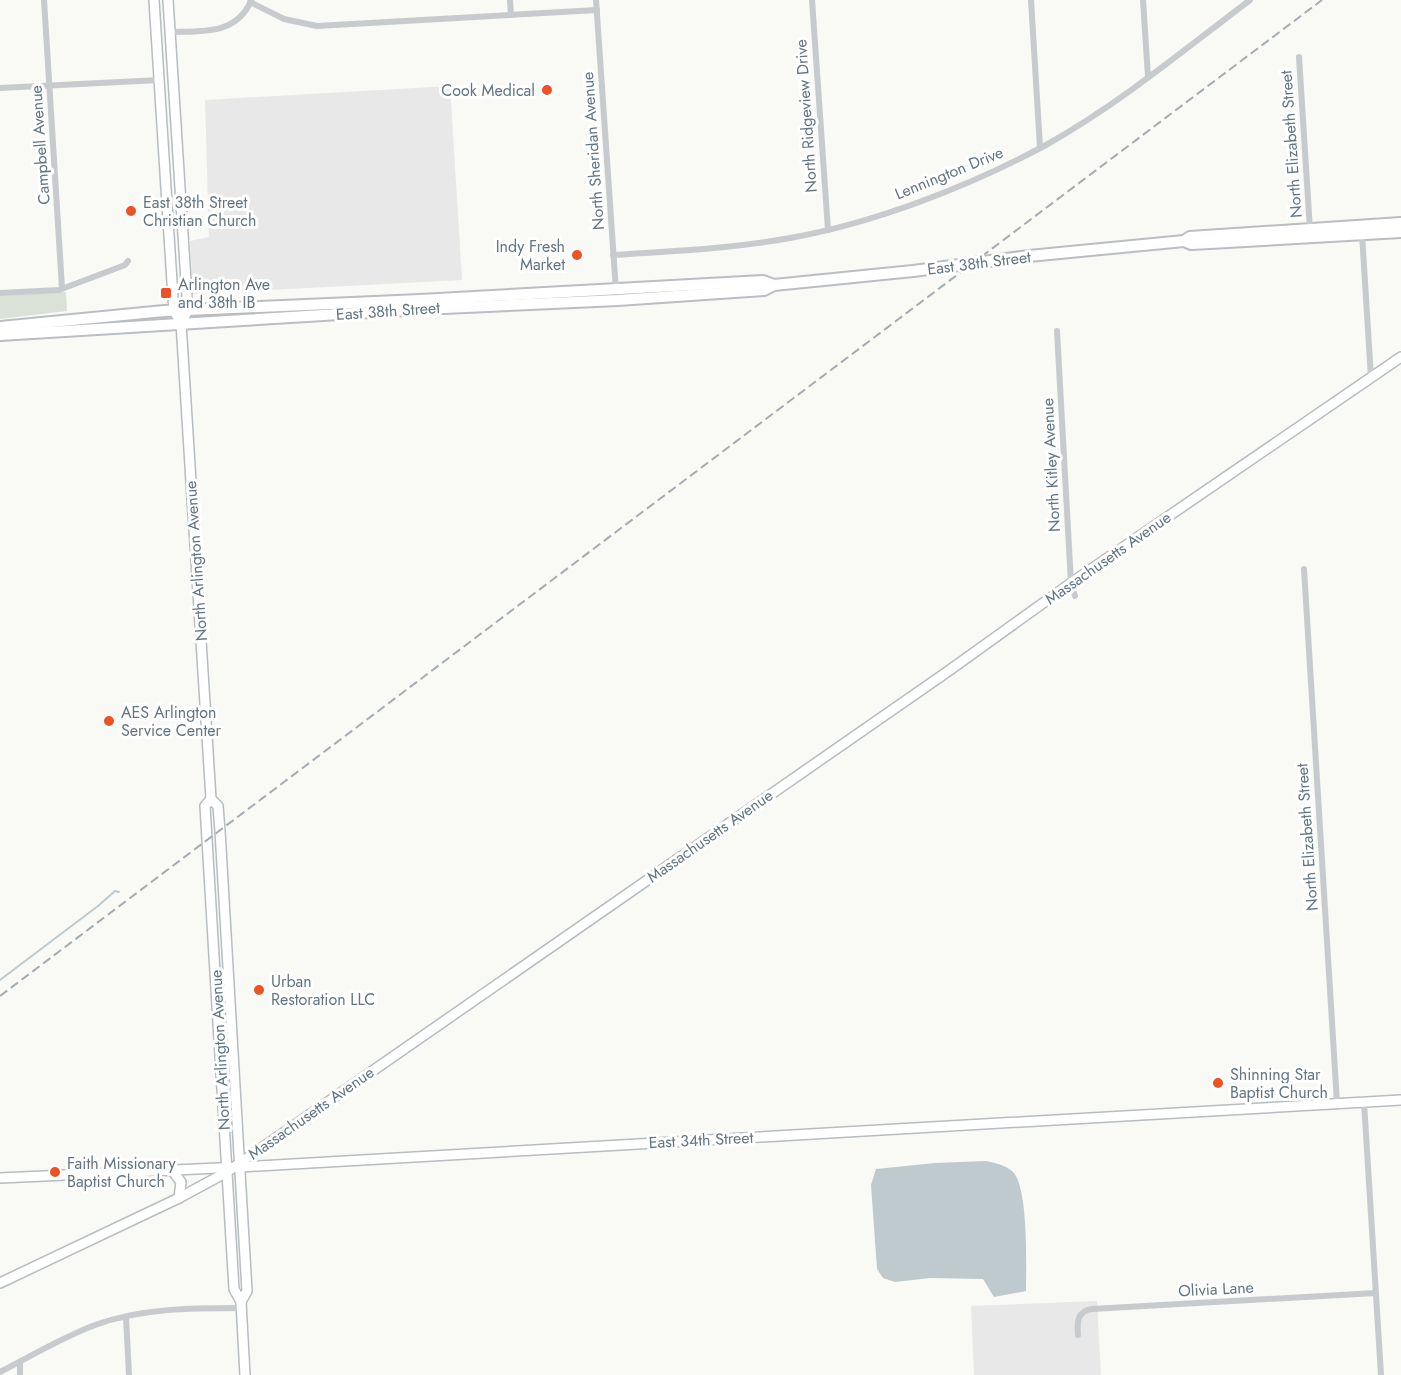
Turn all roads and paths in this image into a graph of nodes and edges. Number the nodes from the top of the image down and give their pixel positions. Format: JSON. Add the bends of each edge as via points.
{"nodes":[{"id":1,"x":44,"y":0,"type":"edge"},
{"id":2,"x":154,"y":0,"type":"edge"},
{"id":3,"x":168,"y":0,"type":"edge"},
{"id":4,"x":510,"y":0,"type":"edge"},
{"id":5,"x":596,"y":0,"type":"edge"},
{"id":6,"x":812,"y":0,"type":"edge"},
{"id":7,"x":1031,"y":0,"type":"edge"},
{"id":8,"x":1143,"y":0,"type":"edge"},
{"id":9,"x":1250,"y":0,"type":"edge"},
{"id":10,"x":251,"y":1,"type":"edge"},
{"id":11,"x":597,"y":10,"type":"junction"},
{"id":12,"x":511,"y":15,"type":"junction"},
{"id":13,"x":170,"y":32,"type":"junction"},
{"id":14,"x":1299,"y":57,"type":"dead end"},
{"id":15,"x":1148,"y":76,"type":"junction"},
{"id":16,"x":160,"y":80,"type":"junction"},
{"id":17,"x":49,"y":85,"type":"junction"},
{"id":18,"x":0,"y":88,"type":"edge"},
{"id":19,"x":1040,"y":147,"type":"junction"},
{"id":20,"x":1401,"y":223,"type":"edge"},
{"id":21,"x":828,"y":230,"type":"junction"},
{"id":22,"x":1310,"y":230,"type":"junction"},
{"id":23,"x":1401,"y":232,"type":"edge"},
{"id":24,"x":1362,"y":234,"type":"junction"},
{"id":25,"x":1184,"y":241,"type":"junction"},
{"id":26,"x":613,"y":255,"type":"junction"},
{"id":27,"x":128,"y":261,"type":"dead end"},
{"id":28,"x":62,"y":288,"type":"junction"},
{"id":29,"x":0,"y":293,"type":"edge"},
{"id":30,"x":617,"y":295,"type":"junction"},
{"id":31,"x":188,"y":310,"type":"junction"},
{"id":32,"x":174,"y":311,"type":"junction"},
{"id":33,"x":181,"y":323,"type":"junction"},
{"id":34,"x":0,"y":327,"type":"edge"},
{"id":35,"x":1057,"y":331,"type":"dead end"},
{"id":36,"x":0,"y":335,"type":"edge"},
{"id":37,"x":1401,"y":357,"type":"edge"},
{"id":38,"x":1371,"y":378,"type":"junction"},
{"id":39,"x":1304,"y":569,"type":"dead end"},
{"id":40,"x":1071,"y":583,"type":"junction"},
{"id":41,"x":1075,"y":597,"type":"dead end"},
{"id":42,"x":1401,"y":1100,"type":"edge"},
{"id":43,"x":1364,"y":1102,"type":"junction"},
{"id":44,"x":1337,"y":1103,"type":"junction"},
{"id":45,"x":233,"y":1167,"type":"junction"},
{"id":46,"x":172,"y":1170,"type":"junction"},
{"id":47,"x":0,"y":1178,"type":"edge"},
{"id":48,"x":179,"y":1198,"type":"junction"},
{"id":49,"x":0,"y":1283,"type":"edge"},
{"id":50,"x":1376,"y":1293,"type":"junction"},
{"id":51,"x":241,"y":1305,"type":"junction"},
{"id":52,"x":126,"y":1317,"type":"junction"},
{"id":53,"x":1078,"y":1335,"type":"dead end"},
{"id":54,"x":20,"y":1362,"type":"junction"},
{"id":55,"x":0,"y":1372,"type":"edge"},
{"id":56,"x":20,"y":1375,"type":"edge"},
{"id":57,"x":129,"y":1375,"type":"edge"},
{"id":58,"x":245,"y":1375,"type":"edge"},
{"id":59,"x":1381,"y":1375,"type":"edge"}],
"edges":[{"from":1,"to":17,"type":"street","name":"Campbell Avenue"},
{"from":2,"to":16,"type":"main road","name":"North Arlington Avenue"},
{"from":3,"to":13,"type":"main road"},
{"from":4,"to":12,"type":"street"},
{"from":5,"to":11,"type":"street","name":"North Sheridan Avenue"},
{"from":6,"to":21,"type":"street","name":"North Ridgeview Drive"},
{"from":7,"to":19,"type":"street"},
{"from":8,"to":15,"type":"street"},
{"from":9,"to":15,"type":"street","name":"Lennington Drive"},
{"from":10,"to":12,"type":"street","via":[[284,19],[317,26]]},
{"from":10,"to":13,"type":"street","via":[[236,21],[218,30]]},
{"from":11,"to":12,"type":"street"},
{"from":11,"to":26,"type":"street","name":"North Sheridan Avenue"},
{"from":13,"to":31,"type":"main road"},
{"from":14,"to":22,"type":"street","name":"North Elizabeth Street"},
{"from":15,"to":19,"type":"street","name":"Lennington Drive"},
{"from":16,"to":17,"type":"street"},
{"from":16,"to":32,"type":"main road","name":"North Arlington Avenue"},
{"from":17,"to":18,"type":"street"},
{"from":17,"to":28,"type":"street","name":"Campbell Avenue"},
{"from":19,"to":21,"type":"street","name":"Lennington Drive","via":[[936,195]]},
{"from":20,"to":22,"type":"main road","name":"East 38th Street"},
{"from":21,"to":26,"type":"street","name":"Lennington Drive","via":[[746,245]]},
{"from":22,"to":25,"type":"main road","name":"East 38th Street","via":[[1190,237]]},
{"from":23,"to":24,"type":"main road","name":"East 38th Street"},
{"from":24,"to":25,"type":"main road","name":"East 38th Street","via":[[1200,244]]},
{"from":24,"to":38,"type":"street"},
{"from":25,"to":30,"type":"main road","name":"East 38th Street","bridge":true,"via":[[774,285],[764,290]]},
{"from":26,"to":30,"type":"street","name":"North Sheridan Avenue"},
{"from":27,"to":28,"type":"street"},
{"from":28,"to":29,"type":"street"},
{"from":30,"to":31,"type":"main road","name":"East 38th Street"},
{"from":30,"to":33,"type":"main road","name":"East 38th Street"},
{"from":31,"to":32,"type":"main road","name":"East 38th Street"},
{"from":31,"to":33,"type":"main road"},
{"from":32,"to":33,"type":"main road","name":"North Arlington Avenue"},
{"from":32,"to":34,"type":"main road","name":"East 38th Street"},
{"from":33,"to":36,"type":"main road","name":"East 38th Street"},
{"from":33,"to":45,"type":"main road","name":"North Arlington Avenue","via":[[211,799],[204,806]]},
{"from":35,"to":40,"type":"street","name":"North Kitley Avenue"},
{"from":37,"to":38,"type":"main road","name":"Massachusetts Avenue"},
{"from":38,"to":40,"type":"main road","name":"Massachusetts Avenue"},
{"from":39,"to":44,"type":"street","name":"North Elizabeth Street"},
{"from":40,"to":41,"type":"street","name":"North Kitley Avenue"},
{"from":40,"to":45,"type":"main road","name":"Massachusetts Avenue"},
{"from":42,"to":43,"type":"main road","name":"East 34th Street"},
{"from":43,"to":44,"type":"main road","name":"East 34th Street"},
{"from":43,"to":50,"type":"street"},
{"from":44,"to":45,"type":"main road","name":"East 34th Street"},
{"from":45,"to":46,"type":"main road","name":"East 34th Street"},
{"from":45,"to":48,"type":"main road","name":"Massachusetts Avenue"},
{"from":45,"to":51,"type":"main road","name":"North Arlington Avenue","via":[[247,1292]]},
{"from":46,"to":47,"type":"main road","name":"East 34th Street"},
{"from":46,"to":48,"type":"main road","via":[[181,1182]]},
{"from":48,"to":49,"type":"main road","name":"Massachusetts Avenue"},
{"from":50,"to":53,"type":"street","name":"Olivia Lane","via":[[1092,1309],[1079,1317]]},
{"from":50,"to":59,"type":"street"},
{"from":51,"to":52,"type":"street","via":[[178,1308]]},
{"from":51,"to":58,"type":"main road","name":"North Arlington Avenue"},
{"from":52,"to":54,"type":"street","via":[[88,1328]]},
{"from":52,"to":57,"type":"street"},
{"from":54,"to":55,"type":"street"},
{"from":54,"to":56,"type":"street"}]}
